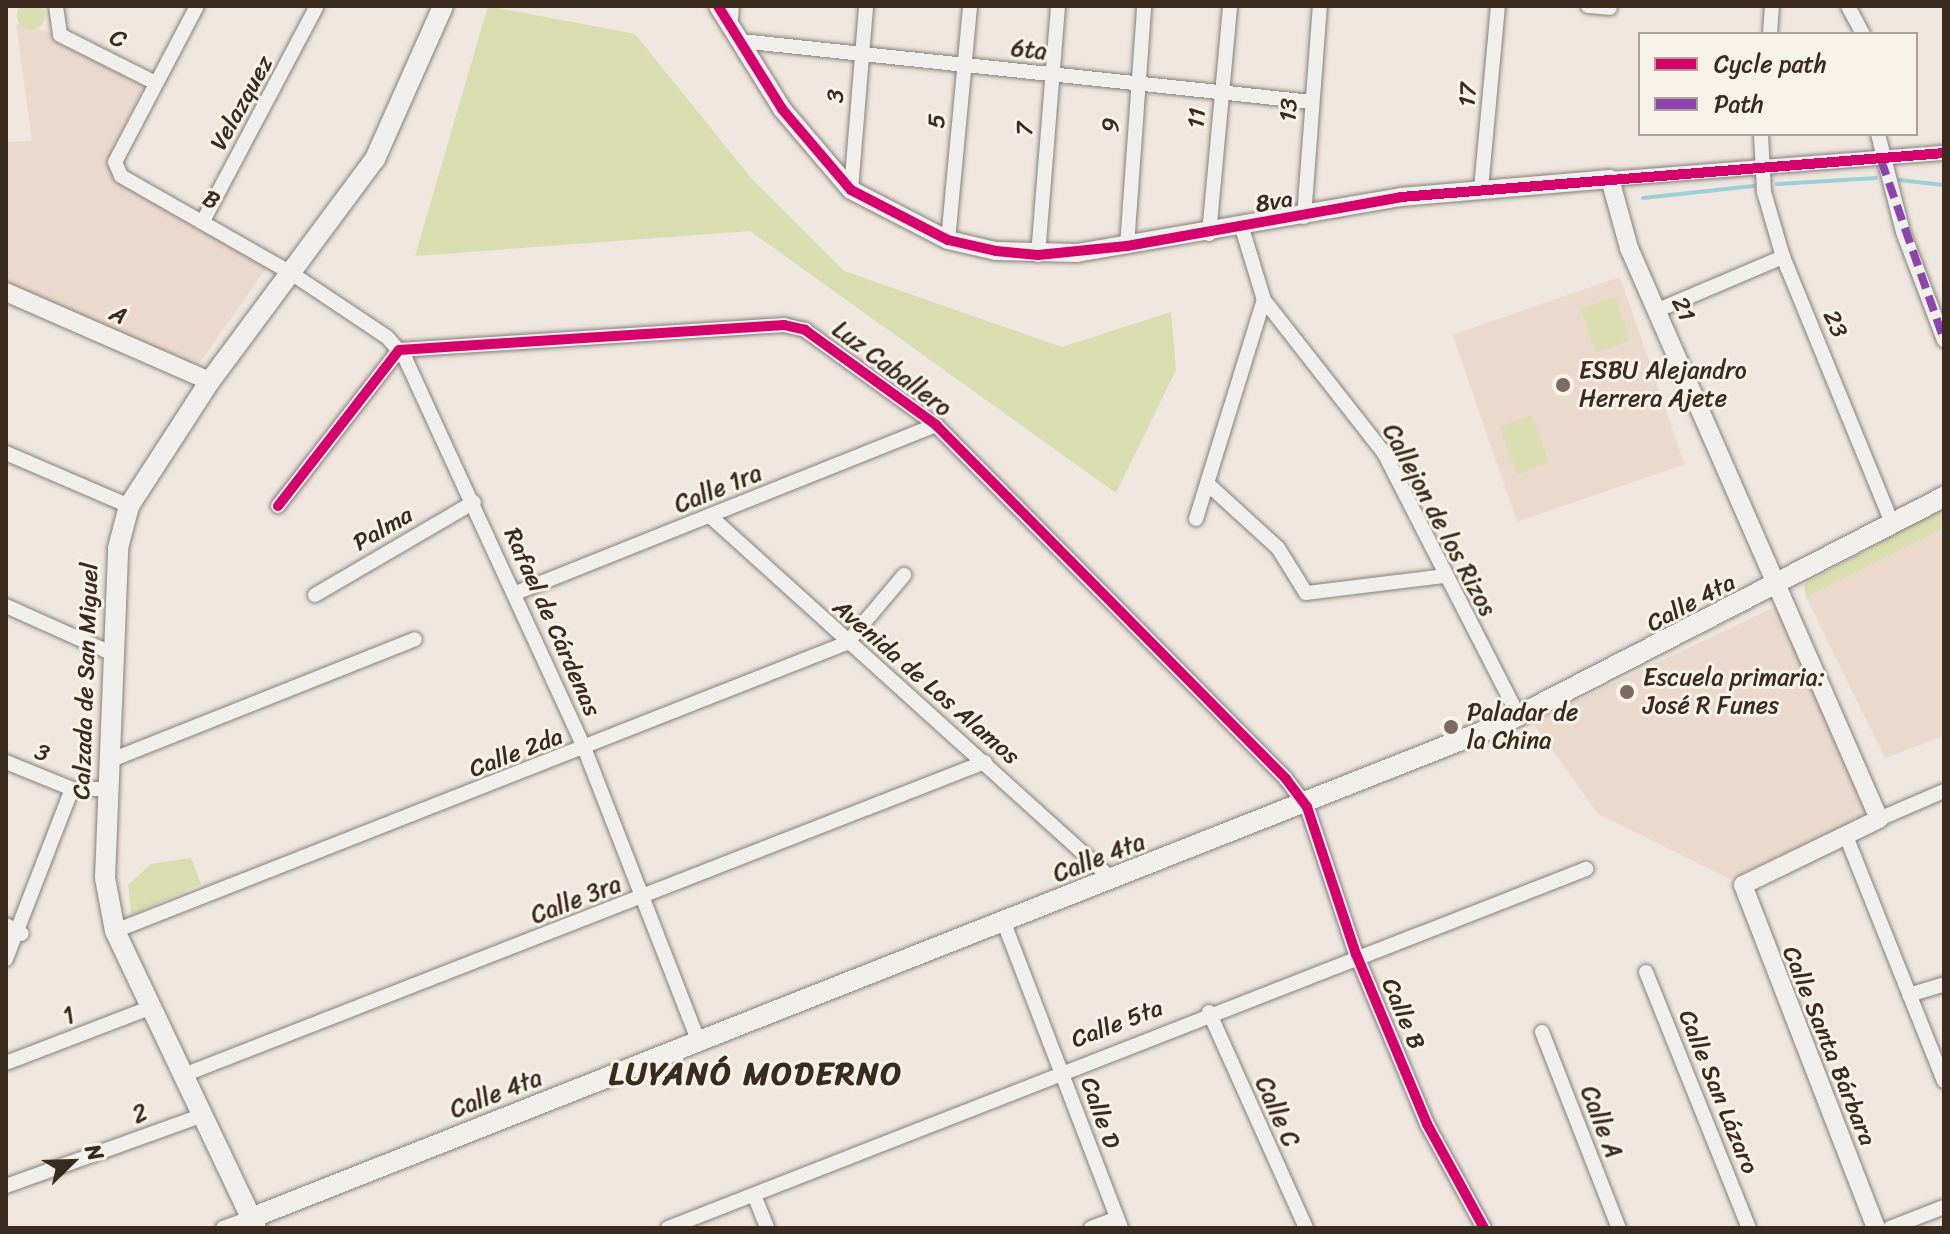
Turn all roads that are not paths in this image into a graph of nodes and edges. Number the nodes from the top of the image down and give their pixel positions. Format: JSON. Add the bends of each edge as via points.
{"nodes":[{"id":1,"x":56,"y":6,"type":"edge"},
{"id":2,"x":197,"y":6,"type":"edge"},
{"id":3,"x":317,"y":6,"type":"edge"},
{"id":4,"x":866,"y":6,"type":"edge"},
{"id":5,"x":970,"y":6,"type":"edge"},
{"id":6,"x":1058,"y":6,"type":"edge"},
{"id":7,"x":1144,"y":6,"type":"edge"},
{"id":8,"x":1230,"y":6,"type":"edge"},
{"id":9,"x":1320,"y":6,"type":"edge"},
{"id":10,"x":1498,"y":6,"type":"edge"},
{"id":11,"x":1588,"y":6,"type":"edge"},
{"id":12,"x":1772,"y":6,"type":"edge"},
{"id":13,"x":1848,"y":6,"type":"edge"},
{"id":14,"x":441,"y":7,"type":"edge"},
{"id":15,"x":1610,"y":8,"type":"edge"},
{"id":16,"x":727,"y":10,"type":"edge"},
{"id":17,"x":1770,"y":32,"type":"edge"},
{"id":18,"x":1862,"y":32,"type":"edge"},
{"id":19,"x":741,"y":41,"type":"junction"},
{"id":20,"x":862,"y":55,"type":"junction"},
{"id":21,"x":965,"y":65,"type":"junction"},
{"id":22,"x":1051,"y":74,"type":"junction"},
{"id":23,"x":156,"y":83,"type":"junction"},
{"id":24,"x":1135,"y":83,"type":"junction"},
{"id":25,"x":1222,"y":88,"type":"junction"},
{"id":26,"x":1312,"y":102,"type":"junction"},
{"id":27,"x":1761,"y":136,"type":"edge"},
{"id":28,"x":1878,"y":136,"type":"edge"},
{"id":29,"x":1944,"y":153,"type":"edge"},
{"id":30,"x":1881,"y":160,"type":"junction"},
{"id":31,"x":1762,"y":168,"type":"junction"},
{"id":32,"x":1610,"y":179,"type":"junction"},
{"id":33,"x":1481,"y":189,"type":"junction"},
{"id":34,"x":851,"y":190,"type":"junction"},
{"id":35,"x":1304,"y":217,"type":"junction"},
{"id":36,"x":203,"y":221,"type":"junction"},
{"id":37,"x":1242,"y":228,"type":"junction"},
{"id":38,"x":1209,"y":234,"type":"junction"},
{"id":39,"x":948,"y":240,"type":"junction"},
{"id":40,"x":1127,"y":246,"type":"junction"},
{"id":41,"x":1038,"y":255,"type":"junction"},
{"id":42,"x":1783,"y":257,"type":"junction"},
{"id":43,"x":291,"y":273,"type":"junction"},
{"id":44,"x":6,"y":292,"type":"edge"},
{"id":45,"x":1264,"y":300,"type":"junction"},
{"id":46,"x":1658,"y":310,"type":"junction"},
{"id":47,"x":1944,"y":340,"type":"edge"},
{"id":48,"x":399,"y":350,"type":"junction"},
{"id":49,"x":210,"y":381,"type":"junction"},
{"id":50,"x":936,"y":425,"type":"junction"},
{"id":51,"x":6,"y":453,"type":"edge"},
{"id":52,"x":1210,"y":486,"type":"junction"},
{"id":53,"x":1944,"y":497,"type":"edge"},
{"id":54,"x":474,"y":502,"type":"junction"},
{"id":55,"x":129,"y":506,"type":"junction"},
{"id":56,"x":278,"y":506,"type":"dead end"},
{"id":57,"x":710,"y":516,"type":"junction"},
{"id":58,"x":1196,"y":519,"type":"dead end"},
{"id":59,"x":1893,"y":525,"type":"junction"},
{"id":60,"x":904,"y":575,"type":"dead end"},
{"id":61,"x":1445,"y":576,"type":"junction"},
{"id":62,"x":1780,"y":586,"type":"junction"},
{"id":63,"x":516,"y":593,"type":"junction"},
{"id":64,"x":315,"y":595,"type":"dead end"},
{"id":65,"x":6,"y":606,"type":"edge"},
{"id":66,"x":415,"y":639,"type":"dead end"},
{"id":67,"x":847,"y":643,"type":"junction"},
{"id":68,"x":111,"y":653,"type":"junction"},
{"id":69,"x":1519,"y":717,"type":"junction"},
{"id":70,"x":585,"y":750,"type":"junction"},
{"id":71,"x":109,"y":761,"type":"junction"},
{"id":72,"x":6,"y":762,"type":"edge"},
{"id":73,"x":985,"y":762,"type":"junction"},
{"id":74,"x":72,"y":789,"type":"junction"},
{"id":75,"x":108,"y":789,"type":"junction"},
{"id":76,"x":1944,"y":791,"type":"edge"},
{"id":77,"x":1307,"y":807,"type":"junction"},
{"id":78,"x":1879,"y":819,"type":"junction"},
{"id":79,"x":1846,"y":836,"type":"junction"},
{"id":80,"x":1586,"y":869,"type":"dead end"},
{"id":81,"x":1113,"y":880,"type":"junction"},
{"id":82,"x":641,"y":899,"type":"junction"},
{"id":83,"x":1004,"y":923,"type":"junction"},
{"id":84,"x":6,"y":925,"type":"edge"},
{"id":85,"x":115,"y":931,"type":"junction"},
{"id":86,"x":22,"y":934,"type":"junction"},
{"id":87,"x":1356,"y":954,"type":"junction"},
{"id":88,"x":6,"y":959,"type":"edge"},
{"id":89,"x":1646,"y":972,"type":"dead end"},
{"id":90,"x":1944,"y":984,"type":"edge"},
{"id":91,"x":1909,"y":995,"type":"junction"},
{"id":92,"x":147,"y":1009,"type":"junction"},
{"id":93,"x":1209,"y":1012,"type":"junction"},
{"id":94,"x":1542,"y":1032,"type":"dead end"},
{"id":95,"x":699,"y":1042,"type":"junction"},
{"id":96,"x":6,"y":1063,"type":"edge"},
{"id":97,"x":1061,"y":1069,"type":"junction"},
{"id":98,"x":181,"y":1076,"type":"junction"},
{"id":99,"x":1944,"y":1081,"type":"edge"},
{"id":100,"x":200,"y":1116,"type":"junction"},
{"id":101,"x":6,"y":1186,"type":"edge"},
{"id":102,"x":754,"y":1195,"type":"junction"},
{"id":103,"x":1944,"y":1207,"type":"edge"},
{"id":104,"x":253,"y":1223,"type":"edge"},
{"id":105,"x":1118,"y":1223,"type":"edge"},
{"id":106,"x":223,"y":1228,"type":"edge"},
{"id":107,"x":668,"y":1228,"type":"edge"},
{"id":108,"x":767,"y":1228,"type":"edge"},
{"id":109,"x":1091,"y":1228,"type":"edge"},
{"id":110,"x":1306,"y":1228,"type":"edge"},
{"id":111,"x":1484,"y":1228,"type":"edge"},
{"id":112,"x":1619,"y":1228,"type":"edge"},
{"id":113,"x":1749,"y":1228,"type":"edge"},
{"id":114,"x":1876,"y":1228,"type":"edge"},
{"id":115,"x":1890,"y":1228,"type":"edge"}],
"edges":[{"from":1,"to":23,"type":"street","name":"C","via":[[60,35]]},
{"from":2,"to":23,"type":"street"},
{"from":3,"to":36,"type":"street","name":"Velazquez"},
{"from":4,"to":20,"type":"street","name":"3"},
{"from":5,"to":21,"type":"street","name":"5"},
{"from":6,"to":22,"type":"street","name":"7"},
{"from":7,"to":24,"type":"street","name":"9"},
{"from":8,"to":25,"type":"street","name":"11"},
{"from":9,"to":26,"type":"street","name":"13"},
{"from":10,"to":33,"type":"street","name":"17"},
{"from":11,"to":15,"type":"street"},
{"from":12,"to":17,"type":"street"},
{"from":13,"to":18,"type":"street"},
{"from":14,"to":43,"type":"main road","name":"Calzada de San Miguel","via":[[375,159]]},
{"from":16,"to":19,"type":"street","name":"8va"},
{"from":19,"to":20,"type":"street","name":"6ta"},
{"from":19,"to":34,"type":"street","name":"8va","via":[[782,109]]},
{"from":20,"to":21,"type":"street","name":"6ta"},
{"from":20,"to":34,"type":"street","name":"3"},
{"from":21,"to":22,"type":"street","name":"6ta"},
{"from":21,"to":39,"type":"street","name":"5"},
{"from":22,"to":24,"type":"street","name":"6ta"},
{"from":22,"to":41,"type":"street","name":"7"},
{"from":23,"to":36,"type":"street","name":"B","via":[[115,162],[121,176]]},
{"from":24,"to":25,"type":"street","name":"6ta"},
{"from":24,"to":40,"type":"street","name":"9"},
{"from":25,"to":26,"type":"street","name":"6ta"},
{"from":25,"to":38,"type":"street","name":"11"},
{"from":26,"to":35,"type":"street","name":"13"},
{"from":27,"to":31,"type":"street","name":"23"},
{"from":28,"to":30,"type":"street"},
{"from":29,"to":30,"type":"street","name":"8va"},
{"from":30,"to":31,"type":"street","name":"8va"},
{"from":30,"to":47,"type":"street"},
{"from":31,"to":32,"type":"street","name":"8va"},
{"from":31,"to":42,"type":"street","name":"23"},
{"from":32,"to":33,"type":"street","name":"8va"},
{"from":32,"to":46,"type":"street","name":"21"},
{"from":33,"to":35,"type":"street","name":"8va"},
{"from":34,"to":39,"type":"street","name":"8va"},
{"from":35,"to":37,"type":"street","name":"8va"},
{"from":36,"to":43,"type":"street","name":"B"},
{"from":37,"to":38,"type":"street","name":"8va"},
{"from":37,"to":45,"type":"street","name":"Callejon de los Rizos"},
{"from":38,"to":40,"type":"street","name":"8va"},
{"from":39,"to":41,"type":"street","name":"8va"},
{"from":40,"to":41,"type":"street","name":"8va"},
{"from":42,"to":46,"type":"street"},
{"from":42,"to":59,"type":"street","name":"23"},
{"from":43,"to":48,"type":"street","name":"Rafael de Cárdenas"},
{"from":43,"to":49,"type":"main road","name":"Calzada de San Miguel"},
{"from":44,"to":49,"type":"street","name":"A"},
{"from":45,"to":52,"type":"street"},
{"from":45,"to":61,"type":"street","name":"Callejon de los Rizos","via":[[1384,453]]},
{"from":46,"to":62,"type":"street","name":"21"},
{"from":48,"to":50,"type":"street","name":"Luz Caballero","via":[[784,325],[805,330]]},
{"from":48,"to":54,"type":"street","name":"Rafael de Cárdenas"},
{"from":48,"to":56,"type":"street"},
{"from":49,"to":55,"type":"main road","name":"Calzada de San Miguel"},
{"from":50,"to":57,"type":"street","name":"Calle 1ra"},
{"from":50,"to":77,"type":"street","name":"Luz Caballero"},
{"from":51,"to":55,"type":"street"},
{"from":52,"to":58,"type":"street"},
{"from":52,"to":61,"type":"street","via":[[1278,548],[1306,593]]},
{"from":53,"to":59,"type":"main road","name":"Calle 4ta"},
{"from":54,"to":63,"type":"street","name":"Rafael de Cárdenas"},
{"from":54,"to":64,"type":"street","name":"Palma"},
{"from":55,"to":68,"type":"main road","name":"Calzada de San Miguel","via":[[118,548]]},
{"from":57,"to":63,"type":"street","name":"Calle 1ra"},
{"from":57,"to":67,"type":"street","name":"Avenida de Los Alamos"},
{"from":59,"to":62,"type":"main road","name":"Calle 4ta"},
{"from":60,"to":67,"type":"street","name":"Calle 2da"},
{"from":61,"to":69,"type":"street","name":"Callejon de los Rizos"},
{"from":62,"to":69,"type":"main road","name":"Calle 4ta"},
{"from":62,"to":78,"type":"street","name":"21"},
{"from":63,"to":70,"type":"street","name":"Rafael de Cárdenas"},
{"from":65,"to":68,"type":"street"},
{"from":66,"to":71,"type":"street"},
{"from":67,"to":70,"type":"street","name":"Calle 2da"},
{"from":67,"to":73,"type":"street","name":"Avenida de Los Alamos"},
{"from":68,"to":71,"type":"main road","name":"Calzada de San Miguel"},
{"from":69,"to":77,"type":"main road","name":"Calle 4ta"},
{"from":70,"to":82,"type":"street","name":"Rafael de Cárdenas"},
{"from":70,"to":85,"type":"street","name":"Calle 2da"},
{"from":71,"to":75,"type":"main road","name":"Calzada de San Miguel"},
{"from":72,"to":74,"type":"street","name":"3"},
{"from":73,"to":81,"type":"street","name":"Avenida de Los Alamos"},
{"from":73,"to":82,"type":"street","name":"Calle 3ra"},
{"from":74,"to":75,"type":"street","name":"3"},
{"from":74,"to":86,"type":"street"},
{"from":75,"to":85,"type":"main road","name":"Calzada de San Miguel","via":[[105,878]]},
{"from":76,"to":78,"type":"street"},
{"from":77,"to":81,"type":"main road","name":"Calle 4ta"},
{"from":77,"to":87,"type":"street","name":"Calle B"},
{"from":78,"to":79,"type":"street"},
{"from":79,"to":91,"type":"street"},
{"from":79,"to":114,"type":"street","name":"Calle Santa Bárbara","via":[[1744,881]]},
{"from":80,"to":87,"type":"street","name":"Calle 5ta"},
{"from":81,"to":83,"type":"main road","name":"Calle 4ta"},
{"from":82,"to":95,"type":"street","name":"Rafael de Cárdenas"},
{"from":82,"to":98,"type":"street","name":"Calle 3ra"},
{"from":83,"to":95,"type":"main road","name":"Calle 4ta"},
{"from":83,"to":97,"type":"street","name":"Calle D"},
{"from":84,"to":86,"type":"street"},
{"from":85,"to":92,"type":"main road","name":"Calzada de San Miguel"},
{"from":86,"to":88,"type":"street"},
{"from":87,"to":93,"type":"street","name":"Calle 5ta"},
{"from":87,"to":111,"type":"street","name":"Calle B","via":[[1427,1124]]},
{"from":89,"to":113,"type":"street","name":"Calle San Lázaro"},
{"from":90,"to":91,"type":"street"},
{"from":91,"to":99,"type":"street"},
{"from":92,"to":96,"type":"street","name":"1"},
{"from":92,"to":98,"type":"main road","name":"Calzada de San Miguel"},
{"from":93,"to":97,"type":"street","name":"Calle 5ta"},
{"from":93,"to":110,"type":"street","name":"Calle C"},
{"from":94,"to":112,"type":"street","name":"Calle A"},
{"from":95,"to":104,"type":"main road","name":"Calle 4ta"},
{"from":97,"to":102,"type":"street","name":"Calle 5ta"},
{"from":97,"to":105,"type":"street","name":"Calle D"},
{"from":98,"to":100,"type":"main road","name":"Calzada de San Miguel"},
{"from":100,"to":101,"type":"street","name":"2"},
{"from":100,"to":104,"type":"main road","name":"Calzada de San Miguel"},
{"from":102,"to":107,"type":"street","name":"Calle 5ta"},
{"from":102,"to":108,"type":"street"},
{"from":103,"to":115,"type":"street"},
{"from":104,"to":106,"type":"street"},
{"from":105,"to":109,"type":"street"}]}
